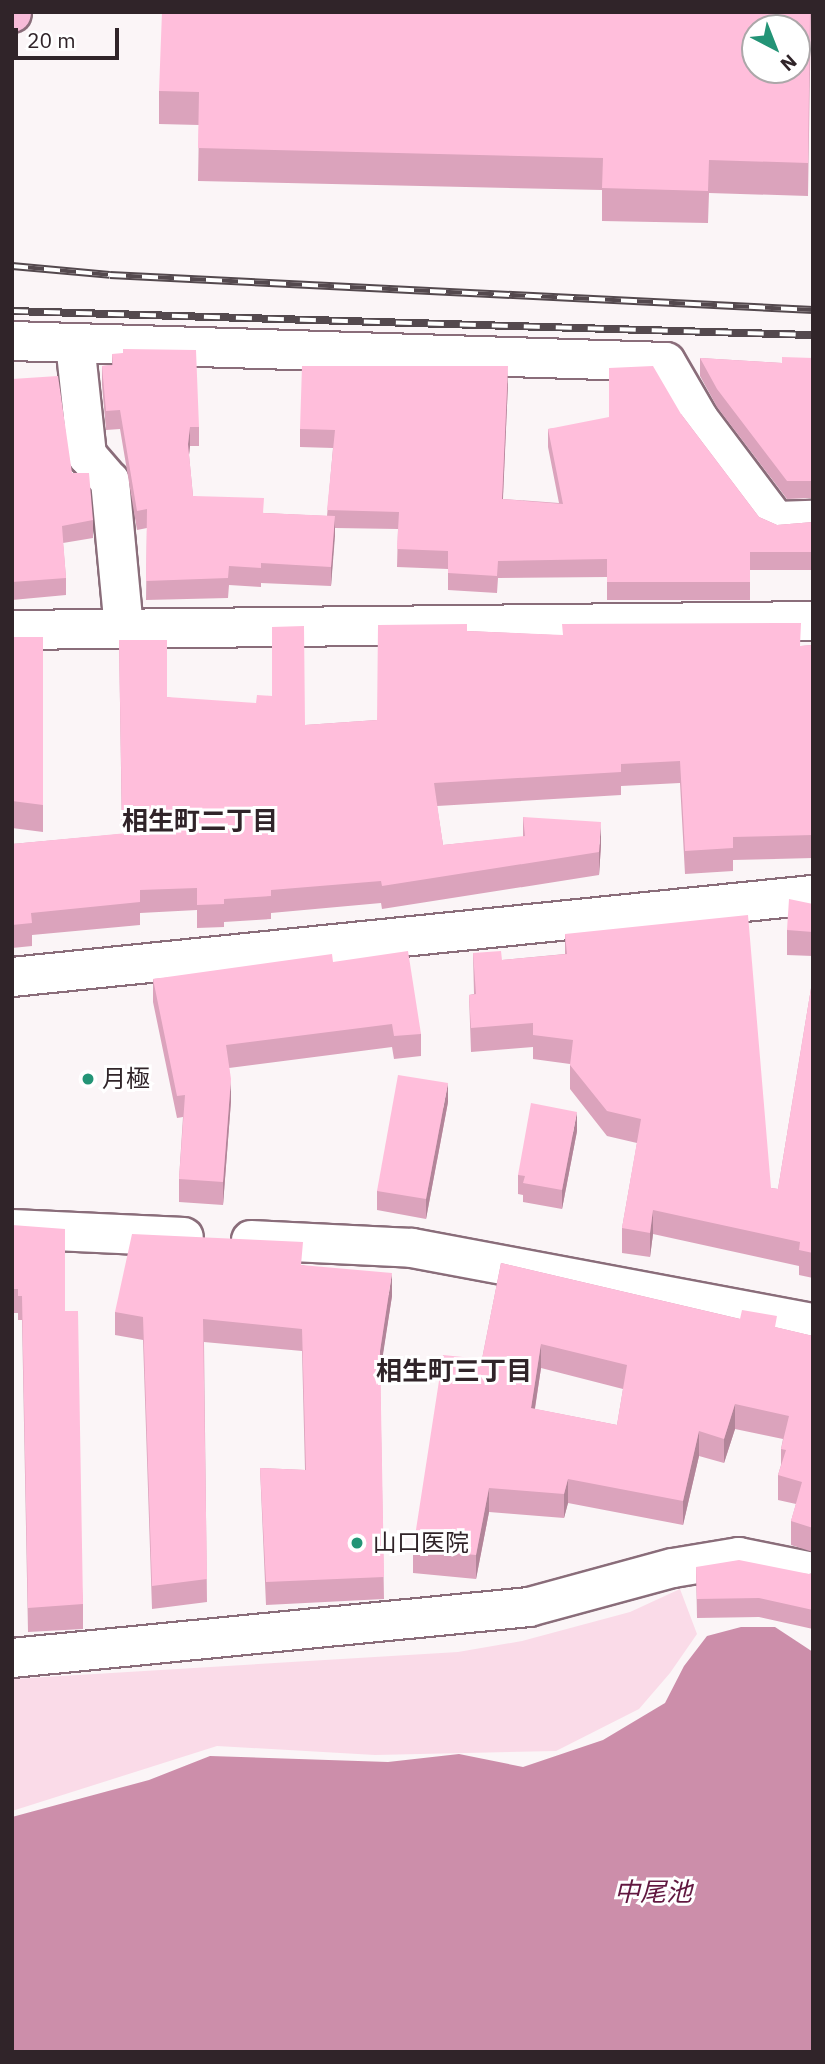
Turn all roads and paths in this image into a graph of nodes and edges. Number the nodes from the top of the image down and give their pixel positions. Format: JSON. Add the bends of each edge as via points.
{"nodes":[{"id":1,"x":12,"y":341,"type":"edge"},
{"id":2,"x":75,"y":343,"type":"junction"},
{"id":3,"x":813,"y":520,"type":"edge"},
{"id":4,"x":813,"y":621,"type":"edge"},
{"id":5,"x":124,"y":628,"type":"junction"},
{"id":6,"x":12,"y":630,"type":"edge"},
{"id":7,"x":813,"y":895,"type":"edge"},
{"id":8,"x":12,"y":977,"type":"edge"},
{"id":9,"x":12,"y":1229,"type":"edge"},
{"id":10,"x":813,"y":1323,"type":"edge"},
{"id":11,"x":813,"y":1572,"type":"edge"},
{"id":12,"x":12,"y":1658,"type":"edge"}],
"edges":[{"from":1,"to":2,"type":"street"},
{"from":2,"to":3,"type":"street","via":[[666,362],[699,419],[776,521]]},
{"from":2,"to":5,"type":"street","via":[[87,455],[110,481]]},
{"from":4,"to":5,"type":"street"},
{"from":5,"to":6,"type":"street"},
{"from":7,"to":8,"type":"street"},
{"from":9,"to":10,"type":"street","via":[[412,1248]]},
{"from":11,"to":12,"type":"street","via":[[739,1557],[673,1568],[529,1607]]}]}
